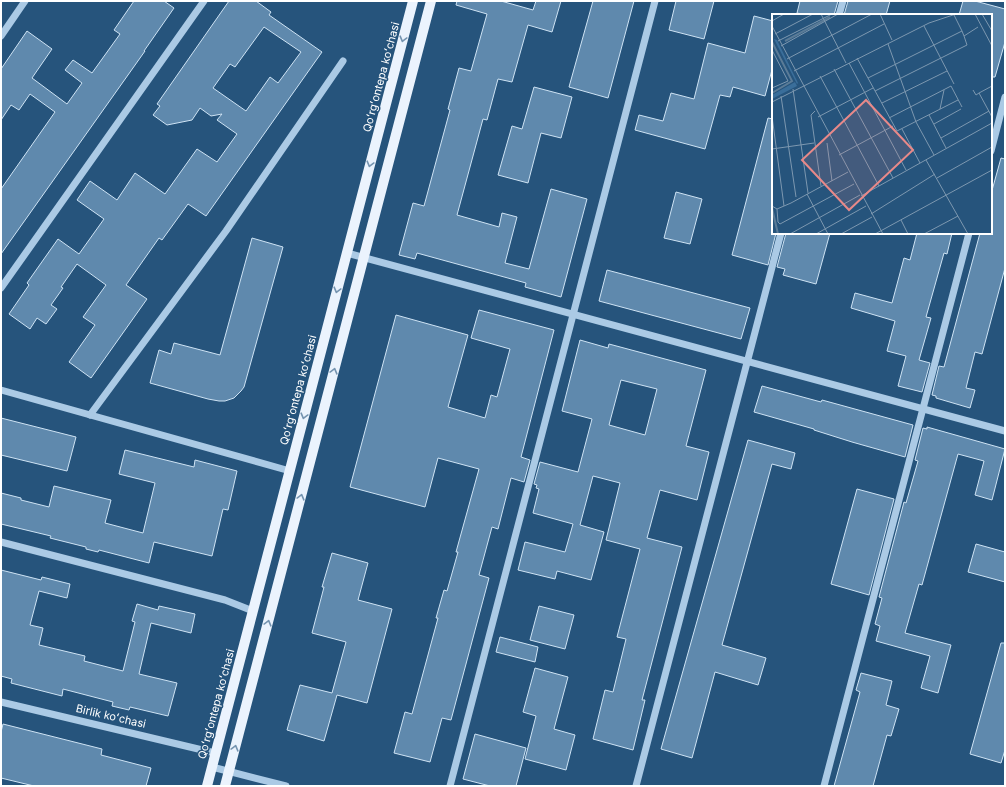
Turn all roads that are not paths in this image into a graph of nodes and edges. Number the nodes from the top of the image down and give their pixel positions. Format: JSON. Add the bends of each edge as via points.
{"nodes":[{"id":1,"x":25,"y":1,"type":"edge"},
{"id":2,"x":204,"y":1,"type":"edge"},
{"id":3,"x":413,"y":1,"type":"edge"},
{"id":4,"x":431,"y":1,"type":"edge"},
{"id":5,"x":656,"y":1,"type":"edge"},
{"id":6,"x":843,"y":1,"type":"edge"},
{"id":7,"x":839,"y":14,"type":"edge"},
{"id":8,"x":1,"y":36,"type":"edge"},
{"id":9,"x":342,"y":61,"type":"dead end"},
{"id":10,"x":1005,"y":97,"type":"edge"},
{"id":11,"x":992,"y":147,"type":"edge"},
{"id":12,"x":781,"y":234,"type":"edge"},
{"id":13,"x":969,"y":234,"type":"edge"},
{"id":14,"x":347,"y":253,"type":"junction"},
{"id":15,"x":364,"y":258,"type":"junction"},
{"id":16,"x":1,"y":288,"type":"edge"},
{"id":17,"x":573,"y":314,"type":"junction"},
{"id":18,"x":747,"y":361,"type":"junction"},
{"id":19,"x":1,"y":390,"type":"edge"},
{"id":20,"x":923,"y":409,"type":"junction"},
{"id":21,"x":90,"y":415,"type":"junction"},
{"id":22,"x":1005,"y":431,"type":"edge"},
{"id":23,"x":290,"y":471,"type":"junction"},
{"id":24,"x":1,"y":542,"type":"edge"},
{"id":25,"x":253,"y":611,"type":"junction"},
{"id":26,"x":1,"y":702,"type":"edge"},
{"id":27,"x":215,"y":753,"type":"junction"},
{"id":28,"x":212,"y":767,"type":"junction"},
{"id":29,"x":229,"y":771,"type":"junction"},
{"id":30,"x":207,"y":786,"type":"edge"},
{"id":31,"x":225,"y":786,"type":"edge"},
{"id":32,"x":286,"y":786,"type":"edge"},
{"id":33,"x":450,"y":786,"type":"edge"},
{"id":34,"x":636,"y":786,"type":"edge"},
{"id":35,"x":824,"y":786,"type":"edge"}],
"edges":[{"from":1,"to":8,"type":"street"},
{"from":2,"to":16,"type":"street"},
{"from":3,"to":14,"type":"main road","name":"Qoʻrgʻontepa koʻchasi","one_way":true},
{"from":4,"to":15,"type":"main road"},
{"from":5,"to":17,"type":"street"},
{"from":6,"to":7,"type":"street"},
{"from":9,"to":21,"type":"street","via":[[226,231]]},
{"from":10,"to":11,"type":"street"},
{"from":12,"to":18,"type":"street"},
{"from":13,"to":20,"type":"street"},
{"from":14,"to":15,"type":"street"},
{"from":14,"to":23,"type":"main road","name":"Qoʻrgʻontepa koʻchasi","one_way":true},
{"from":15,"to":17,"type":"street"},
{"from":29,"to":15,"type":"main road","one_way":true},
{"from":17,"to":18,"type":"street"},
{"from":17,"to":33,"type":"street"},
{"from":18,"to":20,"type":"street"},
{"from":18,"to":34,"type":"street"},
{"from":19,"to":21,"type":"street"},
{"from":20,"to":22,"type":"street"},
{"from":20,"to":35,"type":"street"},
{"from":21,"to":23,"type":"street"},
{"from":23,"to":25,"type":"main road","name":"Qoʻrgʻontepa koʻchasi"},
{"from":24,"to":25,"type":"street","via":[[225,600]]},
{"from":25,"to":27,"type":"main road","name":"Qoʻrgʻontepa koʻchasi"},
{"from":26,"to":27,"type":"street","name":"Birlik koʻchasi"},
{"from":27,"to":28,"type":"main road","name":"Qoʻrgʻontepa koʻchasi"},
{"from":28,"to":29,"type":"street"},
{"from":28,"to":30,"type":"main road","name":"Qoʻrgʻontepa koʻchasi"},
{"from":29,"to":31,"type":"main road"},
{"from":29,"to":32,"type":"street"}]}
